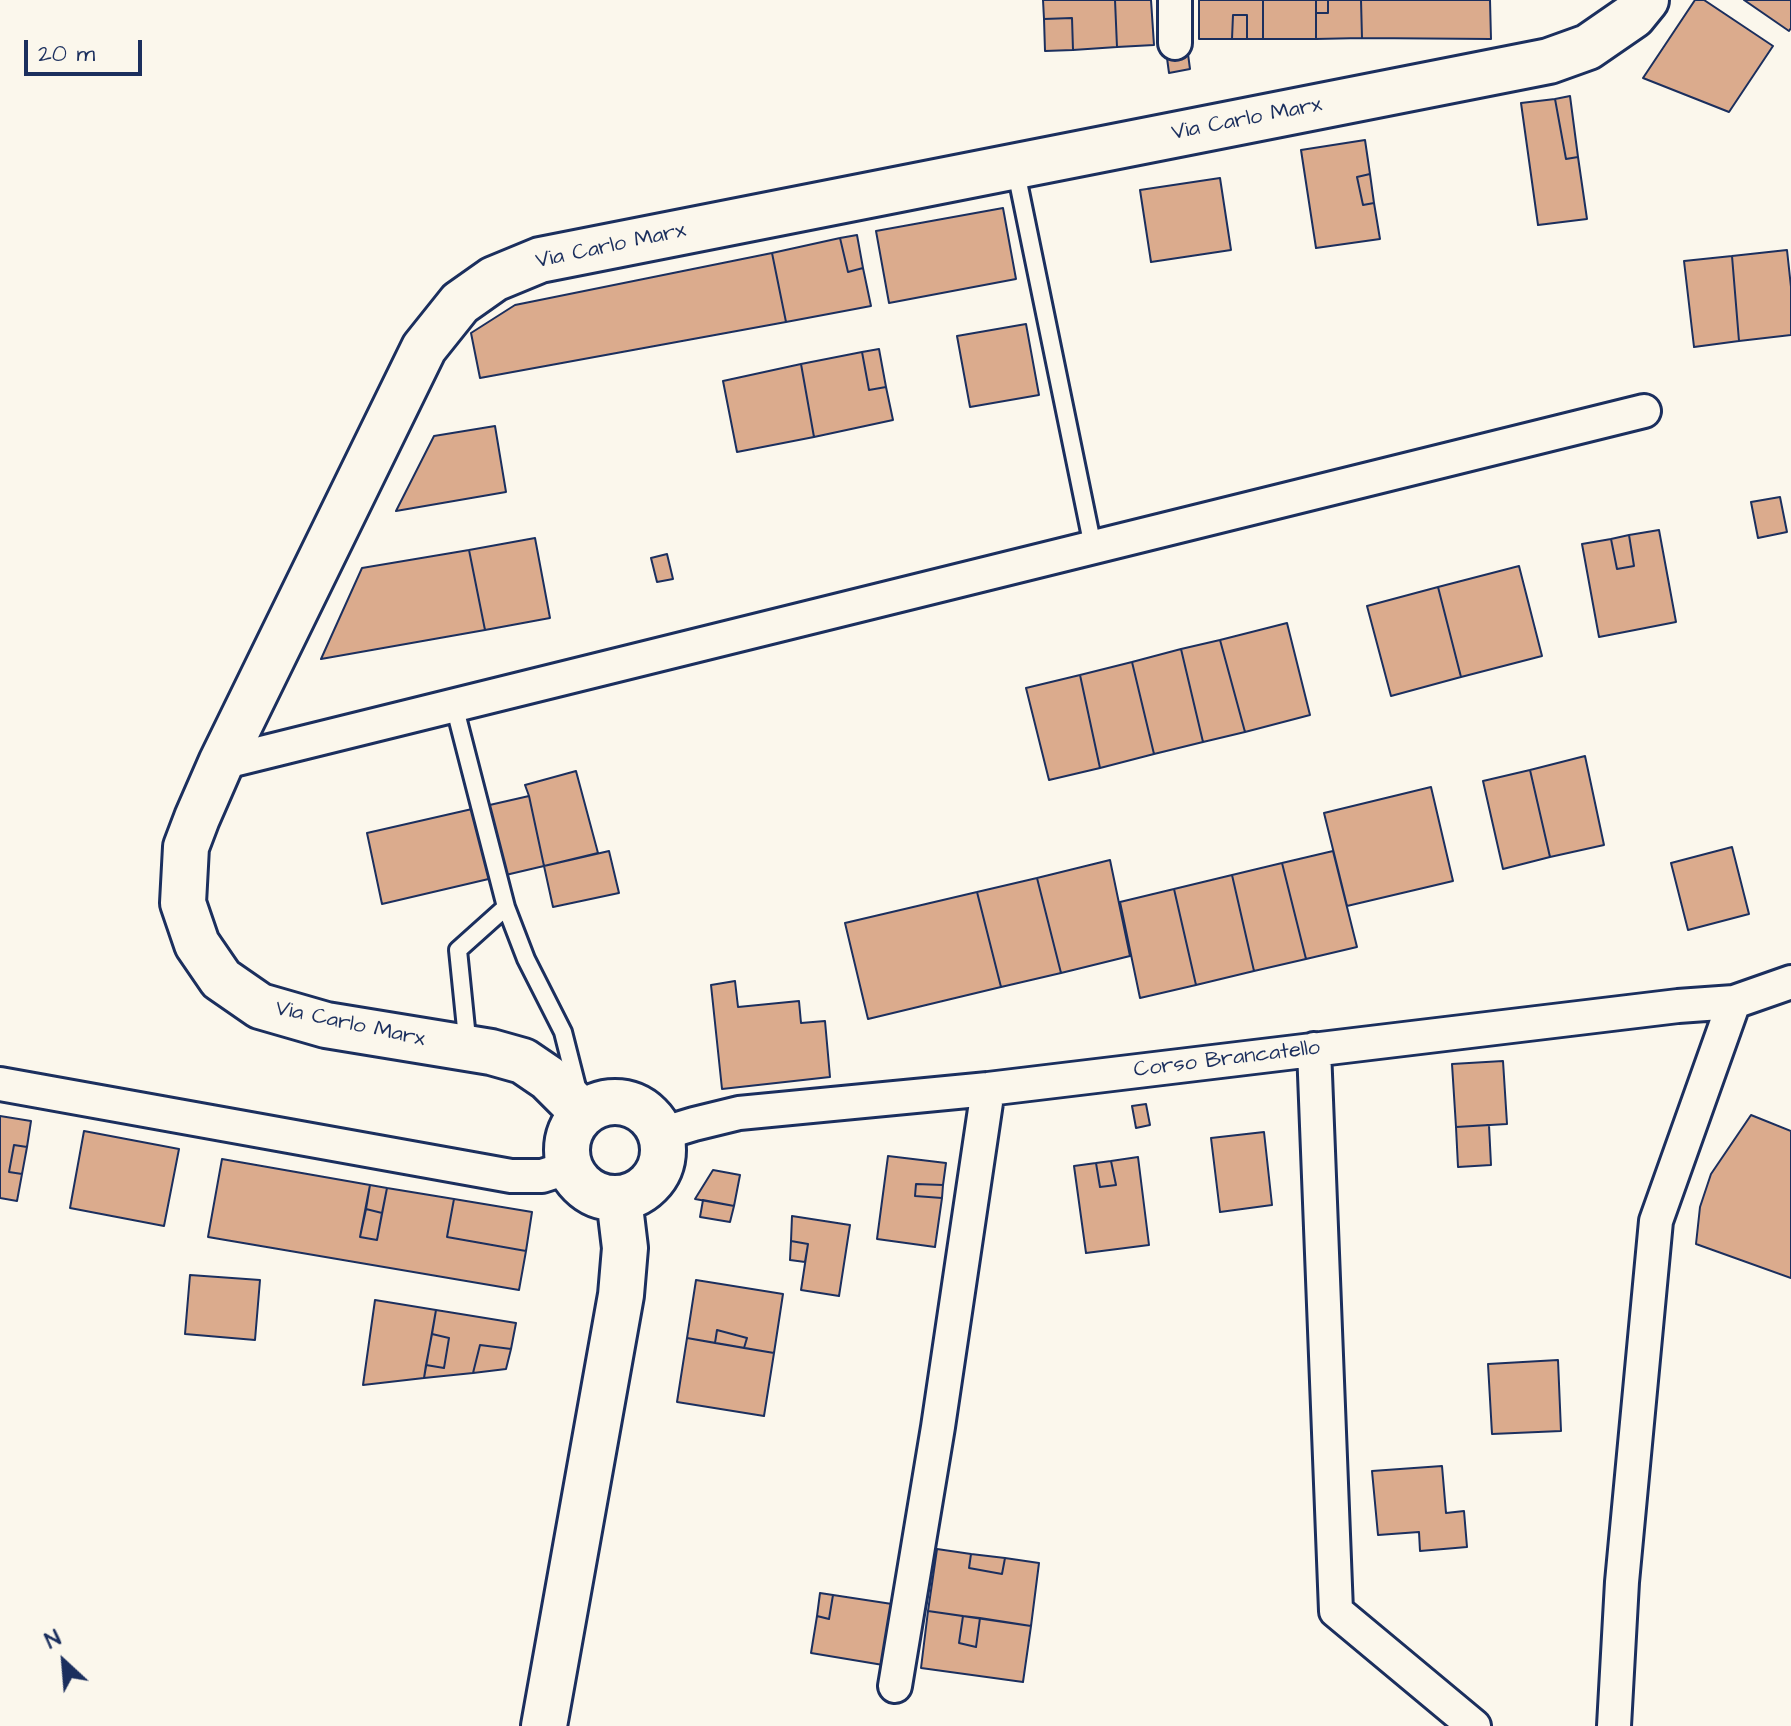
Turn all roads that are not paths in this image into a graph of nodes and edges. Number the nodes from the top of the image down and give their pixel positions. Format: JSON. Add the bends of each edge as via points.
{"nodes":[{"id":1,"x":1175,"y":0,"type":"edge"},
{"id":2,"x":1646,"y":0,"type":"edge"},
{"id":3,"x":1175,"y":43,"type":"dead end"},
{"id":4,"x":1015,"y":165,"type":"junction"},
{"id":5,"x":1644,"y":411,"type":"dead end"},
{"id":6,"x":1093,"y":547,"type":"junction"},
{"id":7,"x":454,"y":705,"type":"junction"},
{"id":8,"x":221,"y":763,"type":"junction"},
{"id":9,"x":506,"y":907,"type":"junction"},
{"id":10,"x":1791,"y":982,"type":"edge"},
{"id":11,"x":1734,"y":1002,"type":"junction"},
{"id":12,"x":469,"y":1048,"type":"junction"},
{"id":13,"x":1314,"y":1049,"type":"junction"},
{"id":14,"x":0,"y":1084,"type":"edge"},
{"id":15,"x":988,"y":1089,"type":"junction"},
{"id":16,"x":583,"y":1113,"type":"junction"},
{"id":17,"x":661,"y":1134,"type":"junction"},
{"id":18,"x":570,"y":1167,"type":"junction"},
{"id":19,"x":619,"y":1198,"type":"junction"},
{"id":20,"x":895,"y":1686,"type":"dead end"},
{"id":21,"x":544,"y":1726,"type":"edge"},
{"id":22,"x":1474,"y":1726,"type":"edge"},
{"id":23,"x":1614,"y":1726,"type":"edge"}],
"edges":[{"from":1,"to":3,"type":"street"},
{"from":2,"to":4,"type":"main road","name":"Via Carlo Marx","via":[[1633,16],[1588,47],[1549,61]]},
{"from":4,"to":6,"type":"lane"},
{"from":4,"to":8,"type":"main road","name":"Via Carlo Marx","via":[[540,260],[494,279],[460,303],[424,348]]},
{"from":5,"to":6,"type":"street"},
{"from":6,"to":7,"type":"street"},
{"from":7,"to":8,"type":"street"},
{"from":7,"to":9,"type":"lane"},
{"from":8,"to":12,"type":"main road","name":"Via Carlo Marx","via":[[186,847],[183,903],[197,944],[221,979],[260,1006],[326,1025]]},
{"from":9,"to":12,"type":"lane","via":[[458,950]]},
{"from":9,"to":16,"type":"lane","via":[[563,1032]]},
{"from":10,"to":11,"type":"street","name":"Corso Brancatello"},
{"from":11,"to":13,"type":"street","name":"Corso Brancatello"},
{"from":11,"to":23,"type":"street","via":[[1656,1221]]},
{"from":12,"to":16,"type":"main road","name":"Via Carlo Marx","via":[[523,1061]]},
{"from":13,"to":15,"type":"street","name":"Corso Brancatello"},
{"from":13,"to":22,"type":"street","via":[[1336,1611]]},
{"from":14,"to":18,"type":"street","via":[[511,1176],[542,1176]]},
{"from":15,"to":17,"type":"street","name":"Corso Brancatello","via":[[739,1113]]},
{"from":15,"to":20,"type":"street"},
{"from":16,"to":17,"type":"main road","via":[[621,1101],[646,1111]]},
{"from":16,"to":18,"type":"main road","via":[[568,1138]]},
{"from":17,"to":19,"type":"main road","via":[[664,1148],[656,1176],[633,1195]]},
{"from":18,"to":19,"type":"main road","via":[[589,1190]]},
{"from":19,"to":21,"type":"main road","via":[[625,1248],[621,1295]]}]}
